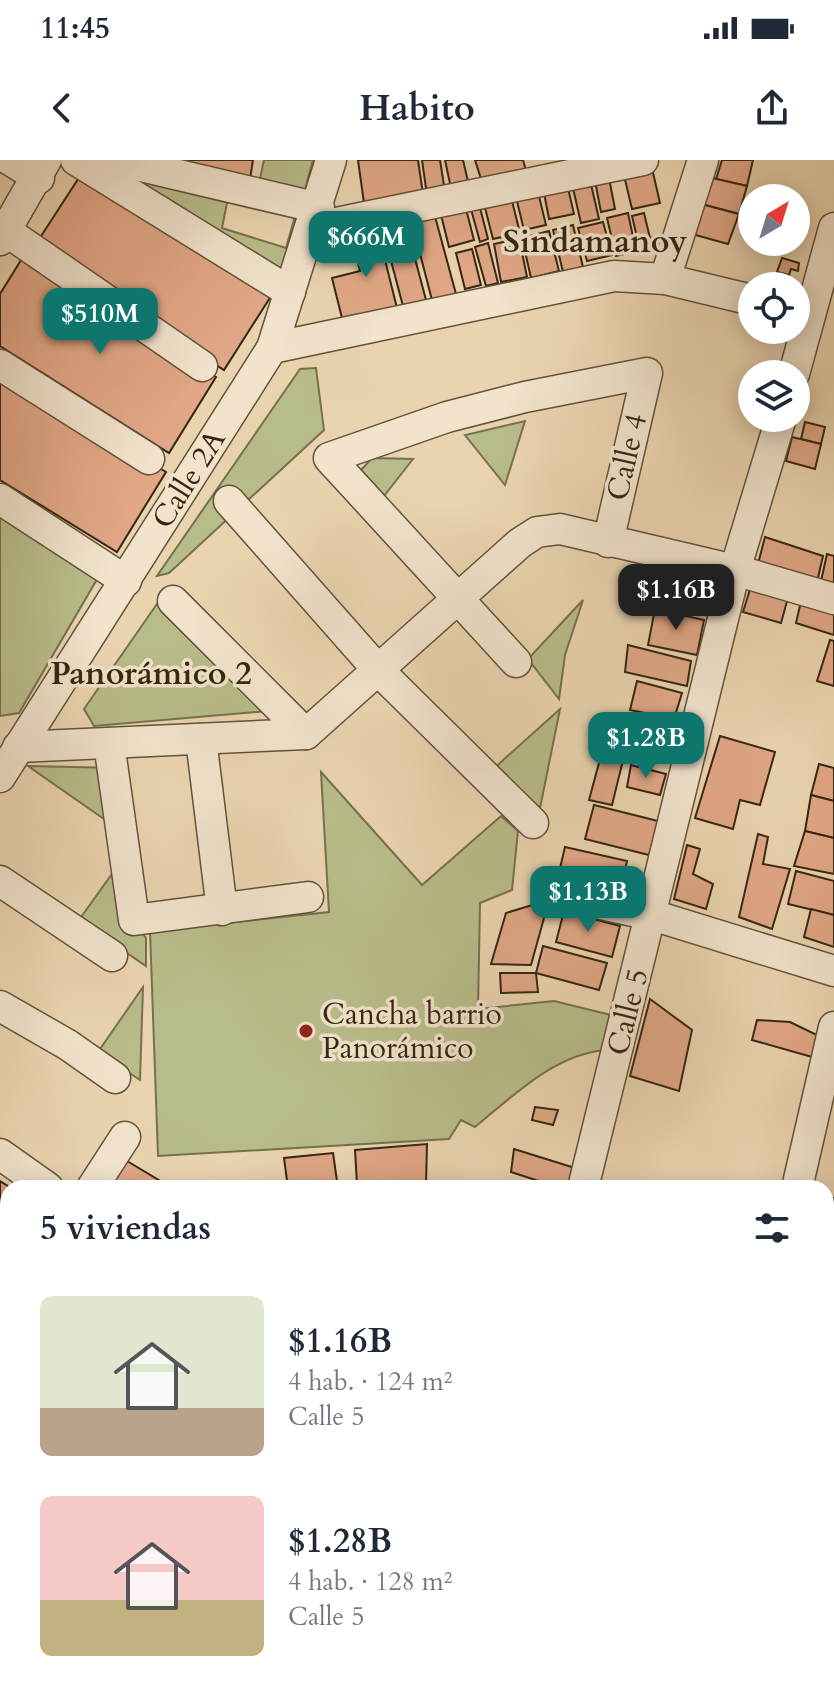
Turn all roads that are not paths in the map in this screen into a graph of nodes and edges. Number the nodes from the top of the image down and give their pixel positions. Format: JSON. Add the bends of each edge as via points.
{"nodes":[{"id":1,"x":10,"y":160,"type":"edge"},
{"id":2,"x":76,"y":160,"type":"edge"},
{"id":3,"x":115,"y":160,"type":"edge"},
{"id":4,"x":331,"y":160,"type":"edge"},
{"id":5,"x":643,"y":160,"type":"edge"},
{"id":6,"x":703,"y":160,"type":"edge"},
{"id":7,"x":42,"y":169,"type":"edge"},
{"id":8,"x":315,"y":218,"type":"junction"},
{"id":9,"x":834,"y":228,"type":"edge"},
{"id":10,"x":3,"y":236,"type":"edge"},
{"id":11,"x":665,"y":279,"type":"junction"},
{"id":12,"x":290,"y":292,"type":"junction"},
{"id":13,"x":738,"y":297,"type":"edge"},
{"id":14,"x":814,"y":315,"type":"edge"},
{"id":15,"x":272,"y":348,"type":"junction"},
{"id":16,"x":799,"y":360,"type":"edge"},
{"id":17,"x":0,"y":365,"type":"edge"},
{"id":18,"x":202,"y":366,"type":"dead end"},
{"id":19,"x":777,"y":432,"type":"edge"},
{"id":20,"x":149,"y":459,"type":"dead end"},
{"id":21,"x":0,"y":499,"type":"edge"},
{"id":22,"x":229,"y":501,"type":"dead end"},
{"id":23,"x":608,"y":542,"type":"junction"},
{"id":24,"x":735,"y":570,"type":"junction"},
{"id":25,"x":126,"y":581,"type":"junction"},
{"id":26,"x":460,"y":599,"type":"junction"},
{"id":27,"x":834,"y":599,"type":"edge"},
{"id":28,"x":173,"y":601,"type":"dead end"},
{"id":29,"x":516,"y":662,"type":"dead end"},
{"id":30,"x":378,"y":670,"type":"junction"},
{"id":31,"x":306,"y":734,"type":"junction"},
{"id":32,"x":201,"y":739,"type":"junction"},
{"id":33,"x":109,"y":743,"type":"junction"},
{"id":34,"x":18,"y":747,"type":"junction"},
{"id":35,"x":0,"y":777,"type":"edge"},
{"id":36,"x":533,"y":823,"type":"dead end"},
{"id":37,"x":0,"y":881,"type":"edge"},
{"id":38,"x":564,"y":896,"type":"dead end"},
{"id":39,"x":308,"y":897,"type":"dead end"},
{"id":40,"x":222,"y":910,"type":"junction"},
{"id":41,"x":652,"y":915,"type":"junction"},
{"id":42,"x":112,"y":956,"type":"dead end"},
{"id":43,"x":834,"y":971,"type":"edge"},
{"id":44,"x":0,"y":1006,"type":"edge"},
{"id":45,"x":834,"y":1027,"type":"edge"},
{"id":46,"x":115,"y":1078,"type":"dead end"},
{"id":47,"x":125,"y":1137,"type":"dead end"},
{"id":48,"x":0,"y":1154,"type":"edge"},
{"id":49,"x":37,"y":1180,"type":"edge"},
{"id":50,"x":97,"y":1180,"type":"edge"},
{"id":51,"x":585,"y":1180,"type":"edge"},
{"id":52,"x":799,"y":1180,"type":"edge"}],
"edges":[{"from":1,"to":7,"type":"street"},
{"from":2,"to":12,"type":"street"},
{"from":3,"to":8,"type":"street"},
{"from":4,"to":8,"type":"street","name":"Calle 2A"},
{"from":5,"to":8,"type":"street"},
{"from":6,"to":11,"type":"street"},
{"from":7,"to":10,"type":"street"},
{"from":8,"to":12,"type":"street","name":"Calle 2A"},
{"from":9,"to":14,"type":"street"},
{"from":10,"to":18,"type":"street"},
{"from":11,"to":13,"type":"street"},
{"from":11,"to":15,"type":"street","via":[[614,276]]},
{"from":12,"to":15,"type":"street","name":"Calle 2A"},
{"from":14,"to":16,"type":"street"},
{"from":15,"to":25,"type":"street","name":"Calle 2A"},
{"from":17,"to":20,"type":"street"},
{"from":19,"to":24,"type":"street","name":"Calle 5"},
{"from":21,"to":25,"type":"street"},
{"from":22,"to":30,"type":"street"},
{"from":23,"to":24,"type":"street"},
{"from":23,"to":26,"type":"street","via":[[560,529],[537,532]]},
{"from":23,"to":26,"type":"street","name":"Calle 4","via":[[647,373],[447,417],[329,458]]},
{"from":24,"to":27,"type":"street"},
{"from":24,"to":41,"type":"street","name":"Calle 5"},
{"from":25,"to":34,"type":"street","name":"Calle 2A"},
{"from":26,"to":29,"type":"street"},
{"from":26,"to":30,"type":"street"},
{"from":28,"to":31,"type":"street"},
{"from":30,"to":31,"type":"street"},
{"from":30,"to":36,"type":"street"},
{"from":31,"to":32,"type":"street"},
{"from":32,"to":33,"type":"street"},
{"from":32,"to":40,"type":"street"},
{"from":33,"to":34,"type":"street"},
{"from":33,"to":40,"type":"street","via":[[134,920]]},
{"from":34,"to":35,"type":"street","name":"Calle 2A"},
{"from":37,"to":42,"type":"street"},
{"from":38,"to":41,"type":"street"},
{"from":39,"to":40,"type":"street"},
{"from":41,"to":43,"type":"street"},
{"from":41,"to":51,"type":"street","name":"Calle 5"},
{"from":44,"to":46,"type":"street"},
{"from":45,"to":52,"type":"street"},
{"from":47,"to":50,"type":"street"},
{"from":48,"to":49,"type":"street"}]}
